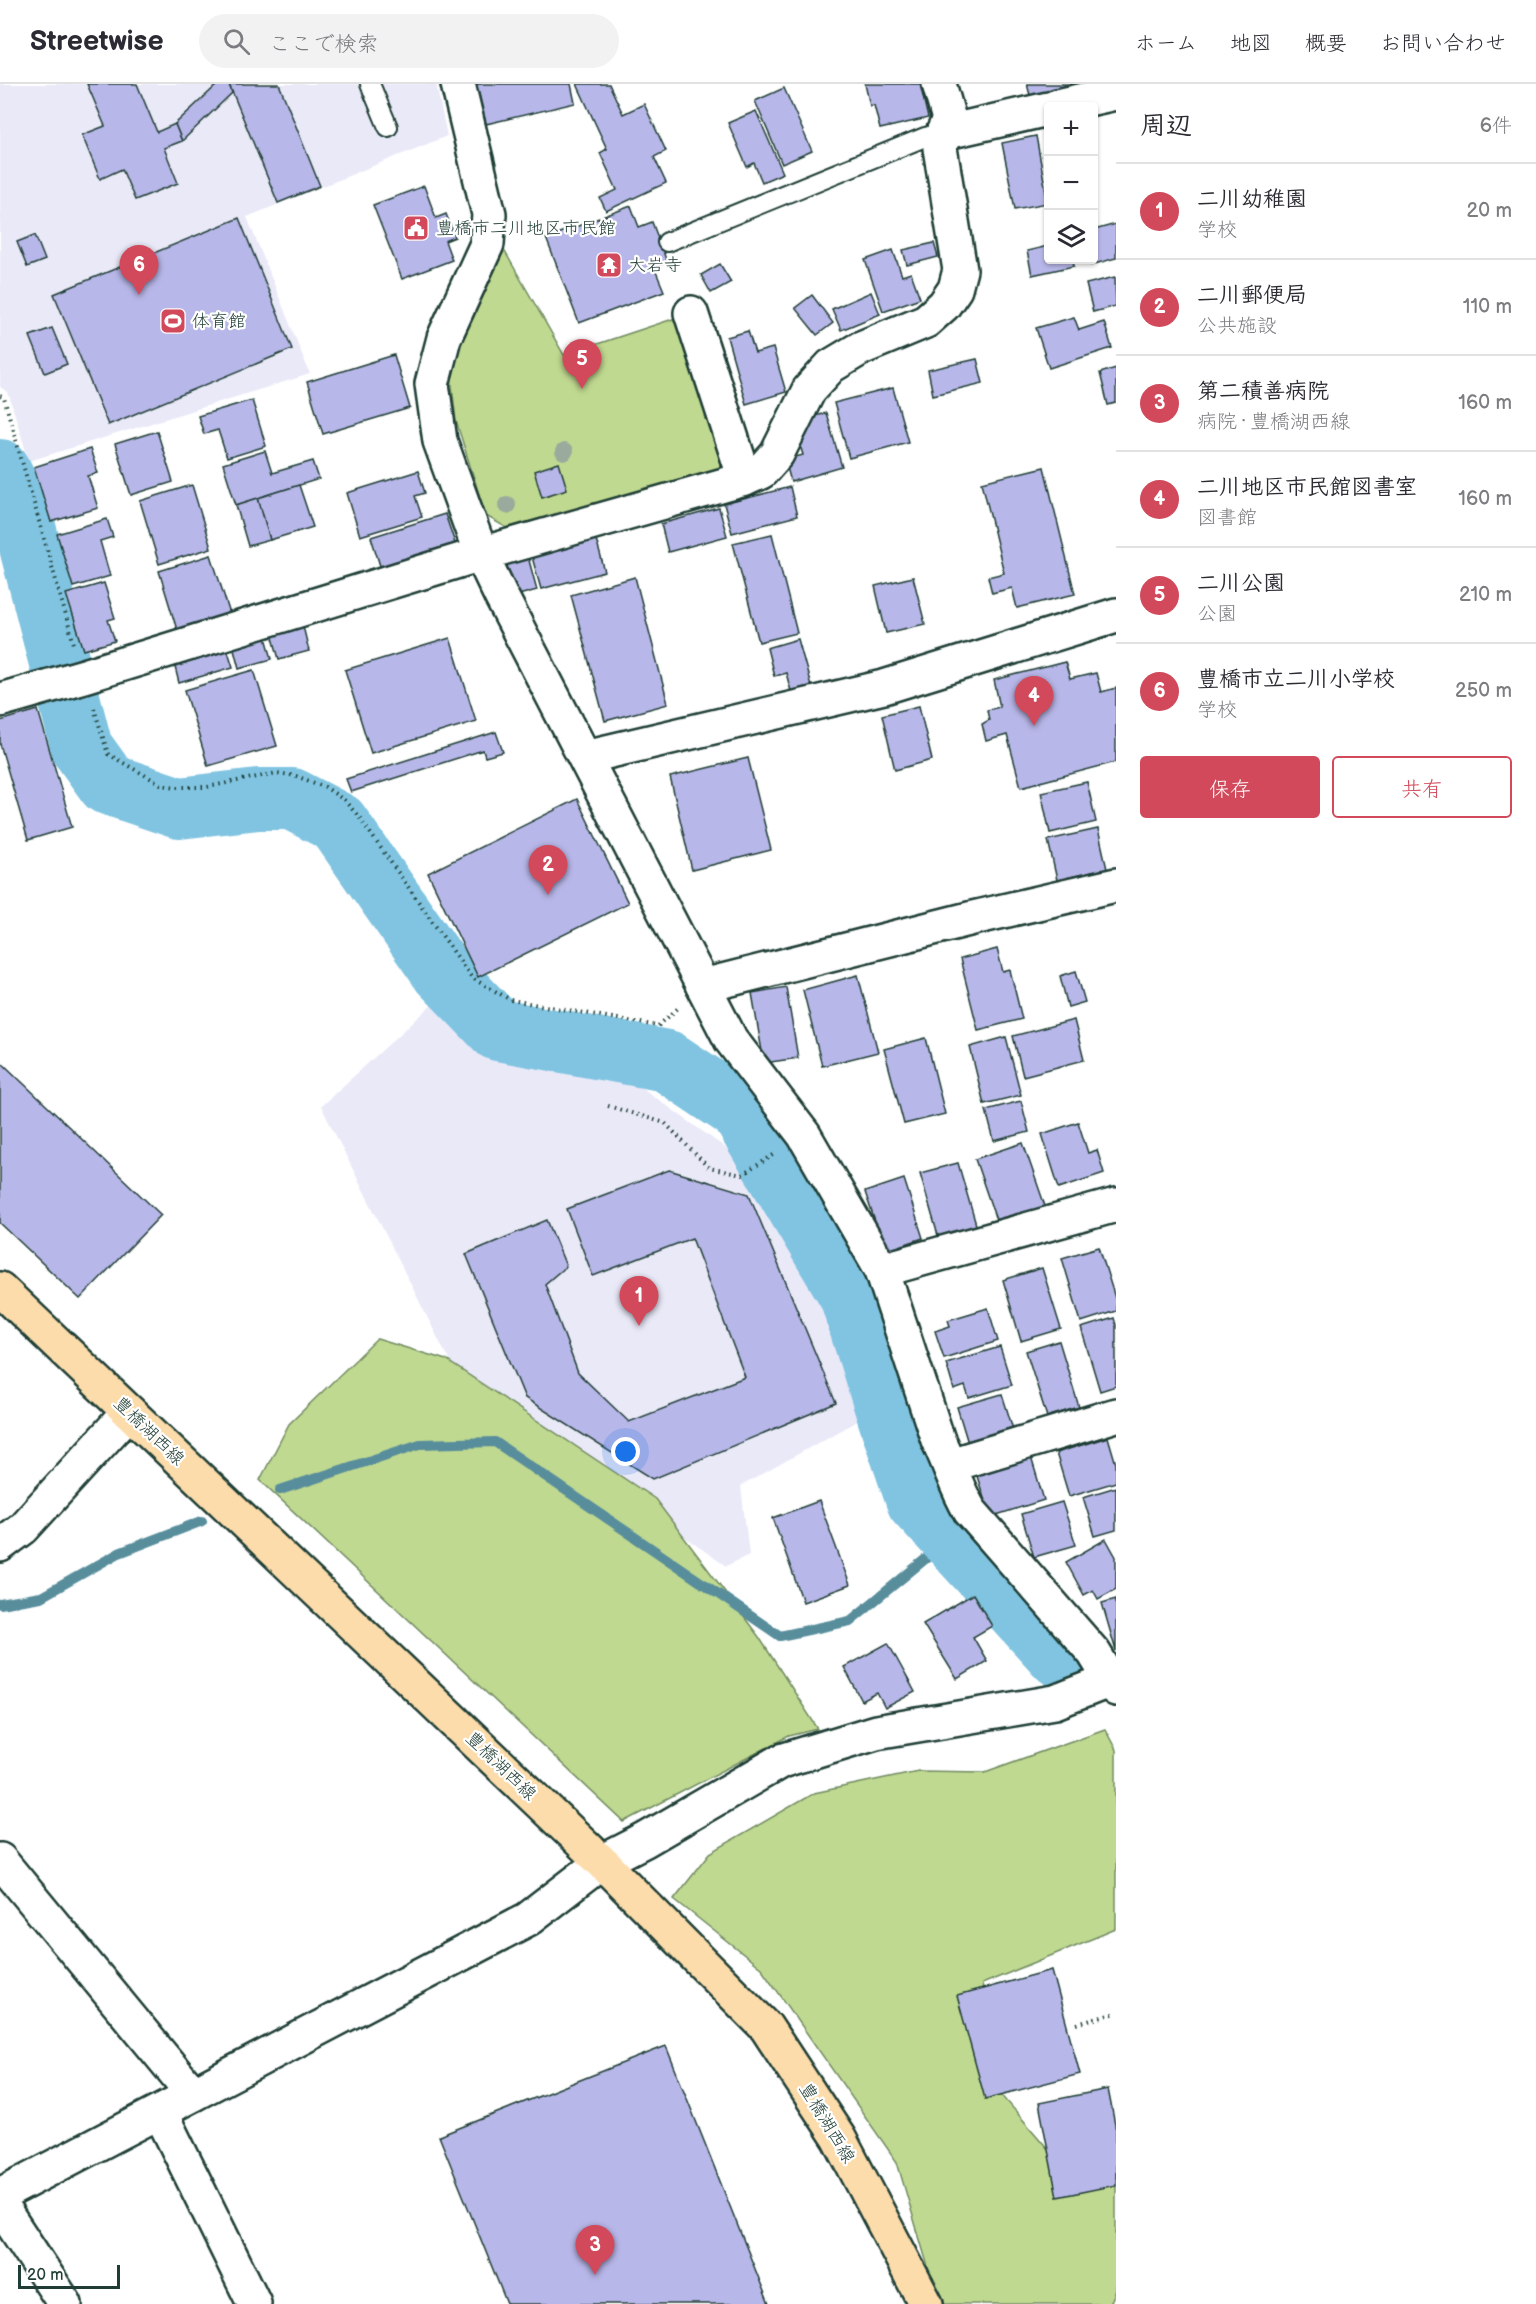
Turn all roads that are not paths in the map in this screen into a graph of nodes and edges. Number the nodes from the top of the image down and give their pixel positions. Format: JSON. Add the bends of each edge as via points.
{"nodes":[{"id":1,"x":370,"y":84,"type":"edge"},
{"id":2,"x":458,"y":84,"type":"edge"},
{"id":3,"x":939,"y":84,"type":"edge"},
{"id":4,"x":1116,"y":93,"type":"edge"},
{"id":5,"x":1075,"y":102,"type":"edge"},
{"id":6,"x":1044,"y":110,"type":"edge"},
{"id":7,"x":388,"y":127,"type":"dead end"},
{"id":8,"x":943,"y":133,"type":"junction"},
{"id":9,"x":667,"y":242,"type":"dead end"},
{"id":10,"x":691,"y":313,"type":"dead end"},
{"id":11,"x":745,"y":479,"type":"junction"},
{"id":12,"x":482,"y":554,"type":"junction"},
{"id":13,"x":1116,"y":615,"type":"edge"},
{"id":14,"x":0,"y":700,"type":"edge"},
{"id":15,"x":585,"y":757,"type":"junction"},
{"id":16,"x":1116,"y":885,"type":"edge"},
{"id":17,"x":703,"y":986,"type":"junction"},
{"id":18,"x":1116,"y":1205,"type":"edge"},
{"id":19,"x":882,"y":1270,"type":"junction"},
{"id":20,"x":0,"y":1289,"type":"edge"},
{"id":21,"x":129,"y":1412,"type":"junction"},
{"id":22,"x":1116,"y":1415,"type":"edge"},
{"id":23,"x":950,"y":1465,"type":"junction"},
{"id":24,"x":0,"y":1545,"type":"edge"},
{"id":25,"x":1114,"y":1682,"type":"edge"},
{"id":26,"x":0,"y":1860,"type":"edge"},
{"id":27,"x":602,"y":1862,"type":"junction"},
{"id":28,"x":193,"y":2094,"type":"junction"},
{"id":29,"x":160,"y":2112,"type":"junction"},
{"id":30,"x":0,"y":2195,"type":"edge"},
{"id":31,"x":0,"y":2205,"type":"edge"},
{"id":32,"x":254,"y":2303,"type":"edge"},
{"id":33,"x":65,"y":2304,"type":"edge"},
{"id":34,"x":926,"y":2304,"type":"edge"}],
"edges":[{"from":1,"to":7,"type":"lane"},
{"from":2,"to":12,"type":"street","via":[[489,214],[487,244],[444,338],[432,384],[440,441]]},
{"from":3,"to":8,"type":"street","via":[[949,119]]},
{"from":4,"to":5,"type":"street"},
{"from":6,"to":8,"type":"street"},
{"from":8,"to":9,"type":"lane"},
{"from":8,"to":11,"type":"street","via":[[940,148],[960,270],[955,289],[926,321],[861,348],[831,366],[809,390],[777,454],[761,472]]},
{"from":10,"to":11,"type":"street"},
{"from":11,"to":12,"type":"street"},
{"from":12,"to":14,"type":"street"},
{"from":12,"to":15,"type":"street"},
{"from":13,"to":15,"type":"street","via":[[884,687]]},
{"from":15,"to":17,"type":"street"},
{"from":16,"to":17,"type":"street"},
{"from":17,"to":19,"type":"street","via":[[731,1040],[804,1135]]},
{"from":18,"to":19,"type":"street"},
{"from":19,"to":23,"type":"street","via":[[938,1440]]},
{"from":20,"to":21,"type":"main road","name":"豊橋湖西線"},
{"from":21,"to":24,"type":"street","via":[[23,1528]]},
{"from":21,"to":27,"type":"main road","name":"豊橋湖西線"},
{"from":22,"to":23,"type":"street"},
{"from":23,"to":25,"type":"street","via":[[970,1511],[1094,1653]]},
{"from":25,"to":27,"type":"street","via":[[1055,1702],[876,1732],[781,1761]]},
{"from":26,"to":28,"type":"street"},
{"from":27,"to":28,"type":"street","via":[[528,1919]]},
{"from":27,"to":34,"type":"main road","name":"豊橋湖西線","via":[[766,2027],[839,2138]]},
{"from":28,"to":29,"type":"street"},
{"from":29,"to":30,"type":"street"},
{"from":29,"to":32,"type":"street"},
{"from":31,"to":33,"type":"street"}]}
